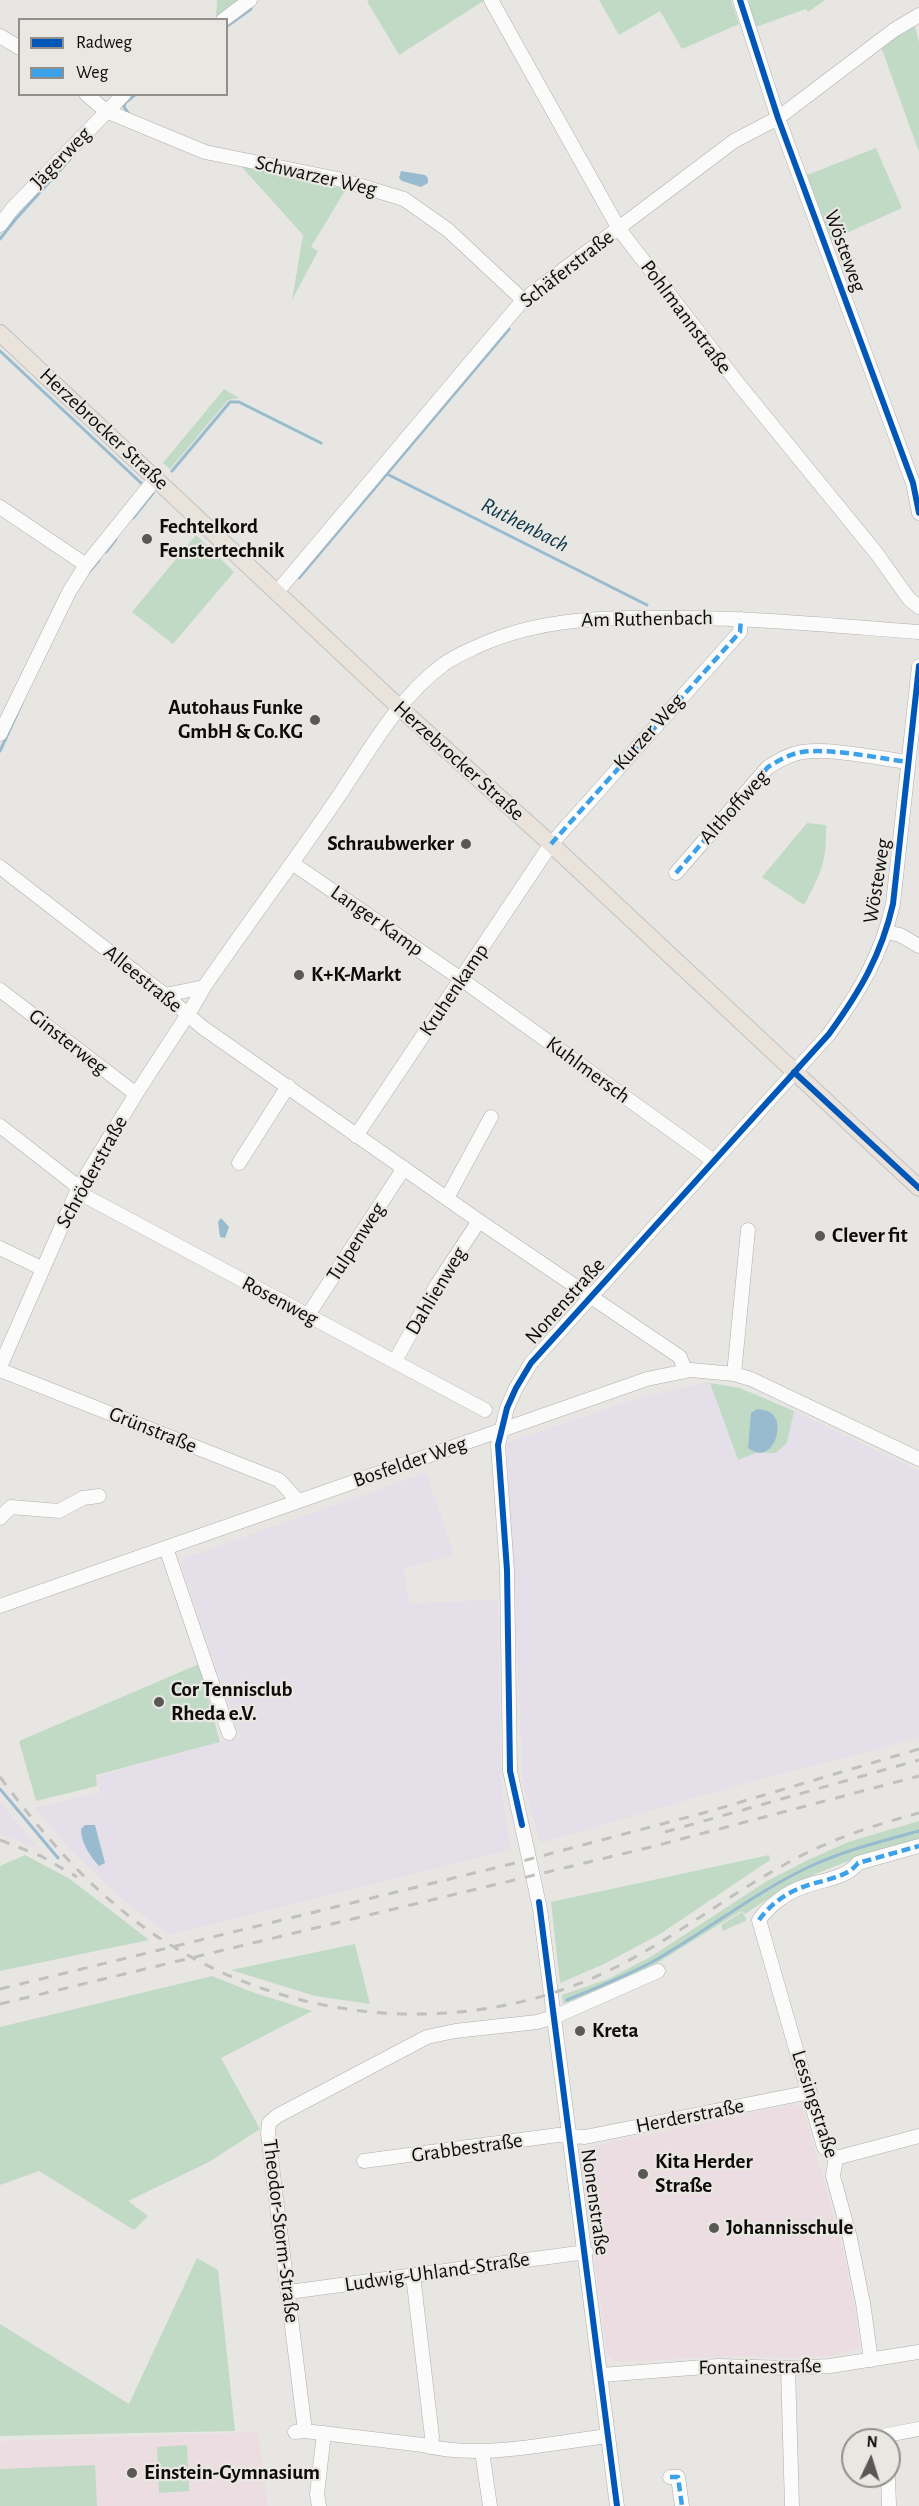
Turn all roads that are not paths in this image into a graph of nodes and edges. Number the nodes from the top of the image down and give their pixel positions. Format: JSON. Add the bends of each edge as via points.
{"nodes":[{"id":1,"x":250,"y":0,"type":"edge"},
{"id":2,"x":491,"y":0,"type":"edge"},
{"id":3,"x":740,"y":0,"type":"edge"},
{"id":4,"x":919,"y":15,"type":"edge"},
{"id":5,"x":226,"y":18,"type":"edge"},
{"id":6,"x":0,"y":36,"type":"edge"},
{"id":7,"x":18,"y":47,"type":"edge"},
{"id":8,"x":88,"y":96,"type":"edge"},
{"id":9,"x":122,"y":96,"type":"edge"},
{"id":10,"x":106,"y":111,"type":"junction"},
{"id":11,"x":778,"y":118,"type":"junction"},
{"id":12,"x":0,"y":225,"type":"edge"},
{"id":13,"x":619,"y":229,"type":"junction"},
{"id":14,"x":523,"y":300,"type":"junction"},
{"id":15,"x":0,"y":333,"type":"edge"},
{"id":16,"x":156,"y":477,"type":"junction"},
{"id":17,"x":0,"y":507,"type":"edge"},
{"id":18,"x":919,"y":513,"type":"edge"},
{"id":19,"x":86,"y":565,"type":"junction"},
{"id":20,"x":277,"y":592,"type":"junction"},
{"id":21,"x":919,"y":607,"type":"edge"},
{"id":22,"x":741,"y":619,"type":"junction"},
{"id":23,"x":919,"y":632,"type":"edge"},
{"id":24,"x":919,"y":666,"type":"edge"},
{"id":25,"x":400,"y":708,"type":"junction"},
{"id":26,"x":0,"y":734,"type":"edge"},
{"id":27,"x":908,"y":762,"type":"junction"},
{"id":28,"x":551,"y":844,"type":"junction"},
{"id":29,"x":292,"y":863,"type":"junction"},
{"id":30,"x":0,"y":867,"type":"edge"},
{"id":31,"x":676,"y":873,"type":"dead end"},
{"id":32,"x":886,"y":932,"type":"junction"},
{"id":33,"x":919,"y":946,"type":"edge"},
{"id":34,"x":461,"y":979,"type":"junction"},
{"id":35,"x":204,"y":987,"type":"junction"},
{"id":36,"x":0,"y":990,"type":"edge"},
{"id":37,"x":165,"y":995,"type":"junction"},
{"id":38,"x":188,"y":1015,"type":"junction"},
{"id":39,"x":794,"y":1072,"type":"junction"},
{"id":40,"x":288,"y":1086,"type":"junction"},
{"id":41,"x":136,"y":1094,"type":"junction"},
{"id":42,"x":491,"y":1117,"type":"dead end"},
{"id":43,"x":0,"y":1126,"type":"edge"},
{"id":44,"x":356,"y":1136,"type":"junction"},
{"id":45,"x":714,"y":1161,"type":"junction"},
{"id":46,"x":239,"y":1163,"type":"dead end"},
{"id":47,"x":404,"y":1168,"type":"junction"},
{"id":48,"x":919,"y":1188,"type":"edge"},
{"id":49,"x":78,"y":1189,"type":"junction"},
{"id":50,"x":447,"y":1198,"type":"junction"},
{"id":51,"x":479,"y":1221,"type":"junction"},
{"id":52,"x":748,"y":1230,"type":"dead end"},
{"id":53,"x":0,"y":1248,"type":"edge"},
{"id":54,"x":43,"y":1269,"type":"junction"},
{"id":55,"x":592,"y":1297,"type":"junction"},
{"id":56,"x":308,"y":1315,"type":"junction"},
{"id":57,"x":395,"y":1361,"type":"junction"},
{"id":58,"x":0,"y":1369,"type":"edge"},
{"id":59,"x":685,"y":1371,"type":"junction"},
{"id":60,"x":734,"y":1374,"type":"junction"},
{"id":61,"x":485,"y":1410,"type":"dead end"},
{"id":62,"x":502,"y":1430,"type":"junction"},
{"id":63,"x":919,"y":1459,"type":"edge"},
{"id":64,"x":99,"y":1496,"type":"dead end"},
{"id":65,"x":298,"y":1501,"type":"junction"},
{"id":66,"x":0,"y":1518,"type":"edge"},
{"id":67,"x":166,"y":1548,"type":"junction"},
{"id":68,"x":0,"y":1606,"type":"edge"},
{"id":69,"x":229,"y":1733,"type":"dead end"},
{"id":70,"x":919,"y":1846,"type":"edge"},
{"id":71,"x":658,"y":1971,"type":"dead end"},
{"id":72,"x":554,"y":2017,"type":"junction"},
{"id":73,"x":810,"y":2092,"type":"junction"},
{"id":74,"x":570,"y":2136,"type":"junction"},
{"id":75,"x":919,"y":2136,"type":"edge"},
{"id":76,"x":836,"y":2158,"type":"junction"},
{"id":77,"x":364,"y":2161,"type":"dead end"},
{"id":78,"x":586,"y":2252,"type":"junction"},
{"id":79,"x":412,"y":2275,"type":"junction"},
{"id":80,"x":289,"y":2292,"type":"junction"},
{"id":81,"x":919,"y":2352,"type":"edge"},
{"id":82,"x":871,"y":2360,"type":"junction"},
{"id":83,"x":788,"y":2368,"type":"junction"},
{"id":84,"x":601,"y":2374,"type":"junction"},
{"id":85,"x":919,"y":2429,"type":"edge"},
{"id":86,"x":901,"y":2432,"type":"edge"},
{"id":87,"x":324,"y":2433,"type":"junction"},
{"id":88,"x":608,"y":2436,"type":"junction"},
{"id":89,"x":430,"y":2447,"type":"junction"},
{"id":90,"x":482,"y":2451,"type":"junction"},
{"id":91,"x":670,"y":2477,"type":"dead end"},
{"id":92,"x":888,"y":2488,"type":"edge"},
{"id":93,"x":319,"y":2506,"type":"edge"},
{"id":94,"x":490,"y":2506,"type":"edge"},
{"id":95,"x":617,"y":2506,"type":"edge"},
{"id":96,"x":682,"y":2506,"type":"edge"},
{"id":97,"x":792,"y":2506,"type":"edge"},
{"id":98,"x":889,"y":2506,"type":"edge"}],
"edges":[{"from":1,"to":5,"type":"street"},
{"from":2,"to":13,"type":"street","name":"Pohlmannstraße"},
{"from":3,"to":11,"type":"street","name":"Wösteweg"},
{"from":4,"to":11,"type":"street","name":"Schäferstraße"},
{"from":6,"to":7,"type":"street"},
{"from":8,"to":10,"type":"street","name":"Schwarzer Weg"},
{"from":9,"to":10,"type":"street","name":"Jägerweg"},
{"from":10,"to":12,"type":"street","name":"Jägerweg"},
{"from":10,"to":14,"type":"street","name":"Schwarzer Weg","via":[[205,152],[338,179],[404,199],[448,230]]},
{"from":11,"to":13,"type":"street","name":"Schäferstraße","via":[[734,141]]},
{"from":11,"to":18,"type":"street","name":"Wösteweg","via":[[913,483]]},
{"from":13,"to":14,"type":"street","name":"Schäferstraße"},
{"from":13,"to":21,"type":"street","name":"Pohlmannstraße"},
{"from":14,"to":20,"type":"street","name":"Schäferstraße"},
{"from":15,"to":16,"type":"main road","name":"Herzebrocker Straße"},
{"from":16,"to":19,"type":"street"},
{"from":16,"to":20,"type":"main road","name":"Herzebrocker Straße"},
{"from":17,"to":19,"type":"street"},
{"from":19,"to":26,"type":"street"},
{"from":20,"to":25,"type":"main road","name":"Herzebrocker Straße"},
{"from":22,"to":23,"type":"street","name":"Am Ruthenbach"},
{"from":22,"to":25,"type":"street","name":"Am Ruthenbach","via":[[614,617],[527,629],[494,639],[445,663]]},
{"from":22,"to":28,"type":"street","name":"Kurzer Weg","via":[[740,632]]},
{"from":24,"to":27,"type":"street","name":"Wösteweg"},
{"from":25,"to":28,"type":"main road","name":"Herzebrocker Straße"},
{"from":25,"to":29,"type":"street","name":"Schröderstraße"},
{"from":27,"to":31,"type":"street","name":"Althoffweg","via":[[817,752],[800,752],[784,758],[768,767]]},
{"from":27,"to":32,"type":"street","name":"Wösteweg","via":[[893,904]]},
{"from":28,"to":34,"type":"street","name":"Kruhenkamp"},
{"from":28,"to":39,"type":"main road","name":"Herzebrocker Straße"},
{"from":29,"to":34,"type":"street","name":"Langer Kamp"},
{"from":29,"to":35,"type":"street","name":"Schröderstraße"},
{"from":30,"to":37,"type":"street","name":"Alleestraße"},
{"from":32,"to":33,"type":"street"},
{"from":32,"to":39,"type":"street","name":"Wösteweg","via":[[875,962],[850,1004]]},
{"from":34,"to":44,"type":"street","name":"Kruhenkamp"},
{"from":34,"to":45,"type":"street","name":"Kuhlmersch"},
{"from":35,"to":37,"type":"street"},
{"from":35,"to":38,"type":"street","name":"Schröderstraße"},
{"from":36,"to":41,"type":"street","name":"Ginsterweg"},
{"from":37,"to":38,"type":"street","name":"Alleestraße"},
{"from":38,"to":40,"type":"street","name":"Alleestraße"},
{"from":38,"to":41,"type":"street","name":"Schröderstraße"},
{"from":39,"to":45,"type":"street","name":"Nonenstraße"},
{"from":39,"to":48,"type":"main road","name":"Herzebrocker Straße"},
{"from":40,"to":44,"type":"street","name":"Alleestraße"},
{"from":40,"to":46,"type":"street"},
{"from":41,"to":49,"type":"street","name":"Schröderstraße"},
{"from":42,"to":50,"type":"street"},
{"from":43,"to":49,"type":"street","name":"Rosenweg"},
{"from":44,"to":47,"type":"street","name":"Alleestraße"},
{"from":45,"to":55,"type":"street","name":"Nonenstraße"},
{"from":47,"to":50,"type":"street","name":"Alleestraße"},
{"from":47,"to":56,"type":"street","name":"Tulpenweg"},
{"from":49,"to":54,"type":"street","name":"Schröderstraße"},
{"from":49,"to":56,"type":"street","name":"Rosenweg"},
{"from":50,"to":51,"type":"street","name":"Alleestraße"},
{"from":51,"to":55,"type":"street","name":"Alleestraße"},
{"from":51,"to":57,"type":"street","name":"Dahlienweg","via":[[438,1283]]},
{"from":52,"to":60,"type":"street"},
{"from":53,"to":54,"type":"street"},
{"from":54,"to":58,"type":"street","name":"Schröderstraße"},
{"from":55,"to":59,"type":"street","name":"Alleestraße","via":[[680,1357]]},
{"from":55,"to":62,"type":"street","name":"Nonenstraße","via":[[531,1363],[507,1408]]},
{"from":56,"to":57,"type":"street","name":"Rosenweg"},
{"from":57,"to":61,"type":"street","name":"Rosenweg"},
{"from":58,"to":65,"type":"street","name":"Grünstraße","via":[[279,1480]]},
{"from":59,"to":60,"type":"street","name":"Bosfelder Weg"},
{"from":59,"to":62,"type":"street","name":"Bosfelder Weg","via":[[647,1379]]},
{"from":60,"to":63,"type":"street","name":"Bosfelder Weg","via":[[779,1391]]},
{"from":62,"to":65,"type":"street","name":"Bosfelder Weg"},
{"from":62,"to":72,"type":"street","name":"Nonenstraße","via":[[498,1444],[507,1570],[510,1771],[538,1902]]},
{"from":64,"to":66,"type":"street","via":[[83,1498],[59,1511],[11,1507]]},
{"from":65,"to":67,"type":"street","name":"Bosfelder Weg"},
{"from":67,"to":68,"type":"street","name":"Bosfelder Weg"},
{"from":67,"to":69,"type":"street"},
{"from":70,"to":73,"type":"street","name":"Lessingstraße","via":[[858,1863],[854,1869],[803,1886],[768,1907],[759,1920]]},
{"from":71,"to":72,"type":"street"},
{"from":72,"to":74,"type":"street","name":"Nonenstraße"},
{"from":72,"to":80,"type":"street","name":"Theodor-Storm-Straße","via":[[427,2037],[269,2123]]},
{"from":73,"to":74,"type":"street","name":"Herderstraße","via":[[585,2137]]},
{"from":73,"to":76,"type":"street","name":"Lessingstraße","via":[[824,2147]]},
{"from":74,"to":77,"type":"street","name":"Grabbestraße"},
{"from":74,"to":78,"type":"street","name":"Nonenstraße"},
{"from":75,"to":76,"type":"street"},
{"from":76,"to":82,"type":"street","name":"Lessingstraße","via":[[833,2176],[856,2268]]},
{"from":78,"to":79,"type":"street","name":"Ludwig-Uhland-Straße"},
{"from":78,"to":84,"type":"street","name":"Nonenstraße"},
{"from":79,"to":80,"type":"street","name":"Ludwig-Uhland-Straße"},
{"from":79,"to":89,"type":"street","via":[[432,2437]]},
{"from":80,"to":87,"type":"street","name":"Theodor-Storm-Straße","via":[[300,2432]]},
{"from":81,"to":82,"type":"street","name":"Fontainestraße"},
{"from":82,"to":83,"type":"street","name":"Fontainestraße"},
{"from":83,"to":84,"type":"street","name":"Fontainestraße","via":[[718,2366]]},
{"from":83,"to":97,"type":"street"},
{"from":84,"to":88,"type":"street","name":"Nonenstraße"},
{"from":85,"to":86,"type":"street"},
{"from":87,"to":89,"type":"street"},
{"from":87,"to":93,"type":"street"},
{"from":88,"to":90,"type":"street"},
{"from":88,"to":95,"type":"street","name":"Nonenstraße"},
{"from":89,"to":90,"type":"street","via":[[441,2451]]},
{"from":90,"to":94,"type":"street"},
{"from":91,"to":96,"type":"street","via":[[678,2477]]},
{"from":92,"to":98,"type":"street"}]}
